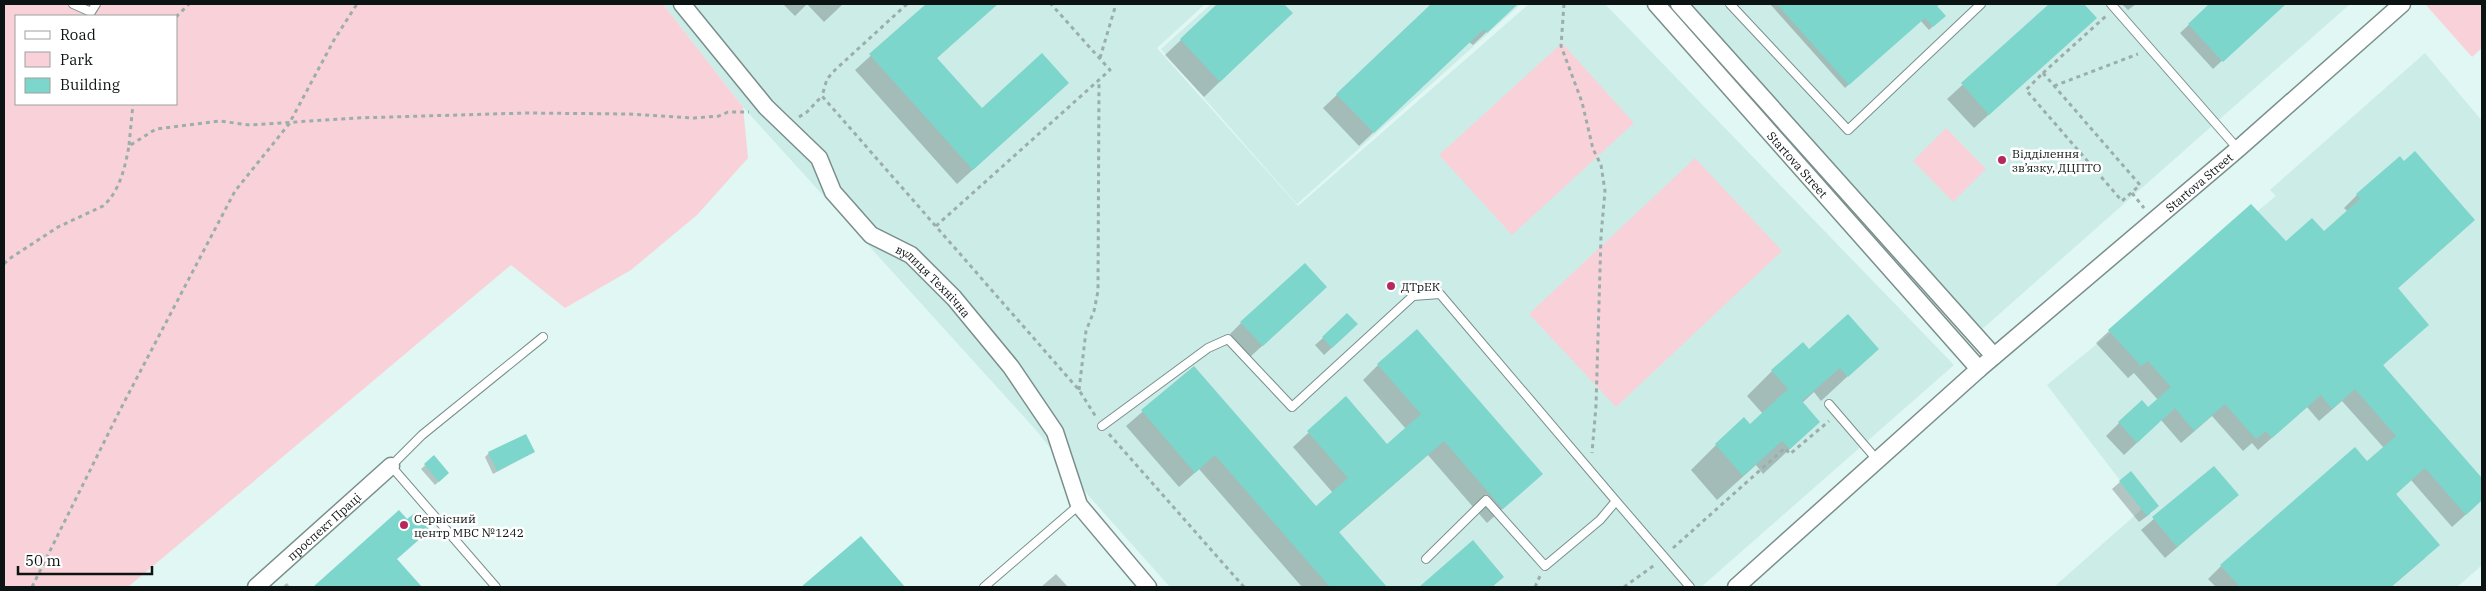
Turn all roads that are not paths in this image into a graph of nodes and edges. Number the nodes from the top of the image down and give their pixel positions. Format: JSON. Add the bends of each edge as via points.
{"nodes":[{"id":1,"x":73,"y":4,"type":"edge"},
{"id":2,"x":96,"y":4,"type":"edge"},
{"id":3,"x":682,"y":4,"type":"edge"},
{"id":4,"x":1656,"y":4,"type":"edge"},
{"id":5,"x":1679,"y":4,"type":"edge"},
{"id":6,"x":1730,"y":4,"type":"edge"},
{"id":7,"x":1981,"y":4,"type":"edge"},
{"id":8,"x":2402,"y":4,"type":"edge"},
{"id":9,"x":2113,"y":6,"type":"edge"},
{"id":10,"x":2238,"y":149,"type":"junction"},
{"id":11,"x":543,"y":337,"type":"dead end"},
{"id":12,"x":1994,"y":356,"type":"junction"},
{"id":13,"x":1979,"y":369,"type":"junction"},
{"id":14,"x":1829,"y":404,"type":"dead end"},
{"id":15,"x":1102,"y":426,"type":"road end"},
{"id":16,"x":1878,"y":461,"type":"junction"},
{"id":17,"x":391,"y":466,"type":"junction"},
{"id":18,"x":1616,"y":501,"type":"junction"},
{"id":19,"x":1079,"y":505,"type":"junction"},
{"id":20,"x":1426,"y":559,"type":"dead end"},
{"id":21,"x":256,"y":587,"type":"edge"},
{"id":22,"x":496,"y":587,"type":"edge"},
{"id":23,"x":984,"y":587,"type":"edge"},
{"id":24,"x":1148,"y":587,"type":"edge"},
{"id":25,"x":1690,"y":587,"type":"edge"},
{"id":26,"x":1736,"y":587,"type":"edge"}],
"edges":[{"from":1,"to":2,"type":"lane","via":[[91,12]]},
{"from":3,"to":19,"type":"street","name":"вулиця Технічна","via":[[766,107],[819,158],[833,192],[871,235],[911,255],[954,298],[1011,366],[1055,432]]},
{"from":4,"to":13,"type":"street","name":"Startova Street"},
{"from":5,"to":12,"type":"street","name":"Startova Street"},
{"from":6,"to":7,"type":"lane","via":[[1848,130]]},
{"from":8,"to":10,"type":"street","name":"Startova Street"},
{"from":9,"to":10,"type":"lane"},
{"from":10,"to":12,"type":"street","name":"Startova Street"},
{"from":11,"to":17,"type":"lane","via":[[422,435]]},
{"from":12,"to":13,"type":"street","name":"Startova Street"},
{"from":13,"to":16,"type":"street","name":"Startova Street"},
{"from":14,"to":16,"type":"lane"},
{"from":15,"to":18,"type":"lane","via":[[1208,348],[1228,339],[1292,407],[1413,296],[1440,294]]},
{"from":16,"to":26,"type":"street","name":"Startova Street"},
{"from":17,"to":21,"type":"street","name":"проспект Праці"},
{"from":17,"to":22,"type":"lane"},
{"from":18,"to":20,"type":"lane","via":[[1600,520],[1545,566],[1486,500]]},
{"from":18,"to":25,"type":"lane"},
{"from":19,"to":23,"type":"lane"},
{"from":19,"to":24,"type":"street","name":"вулиця Технічна"}]}
